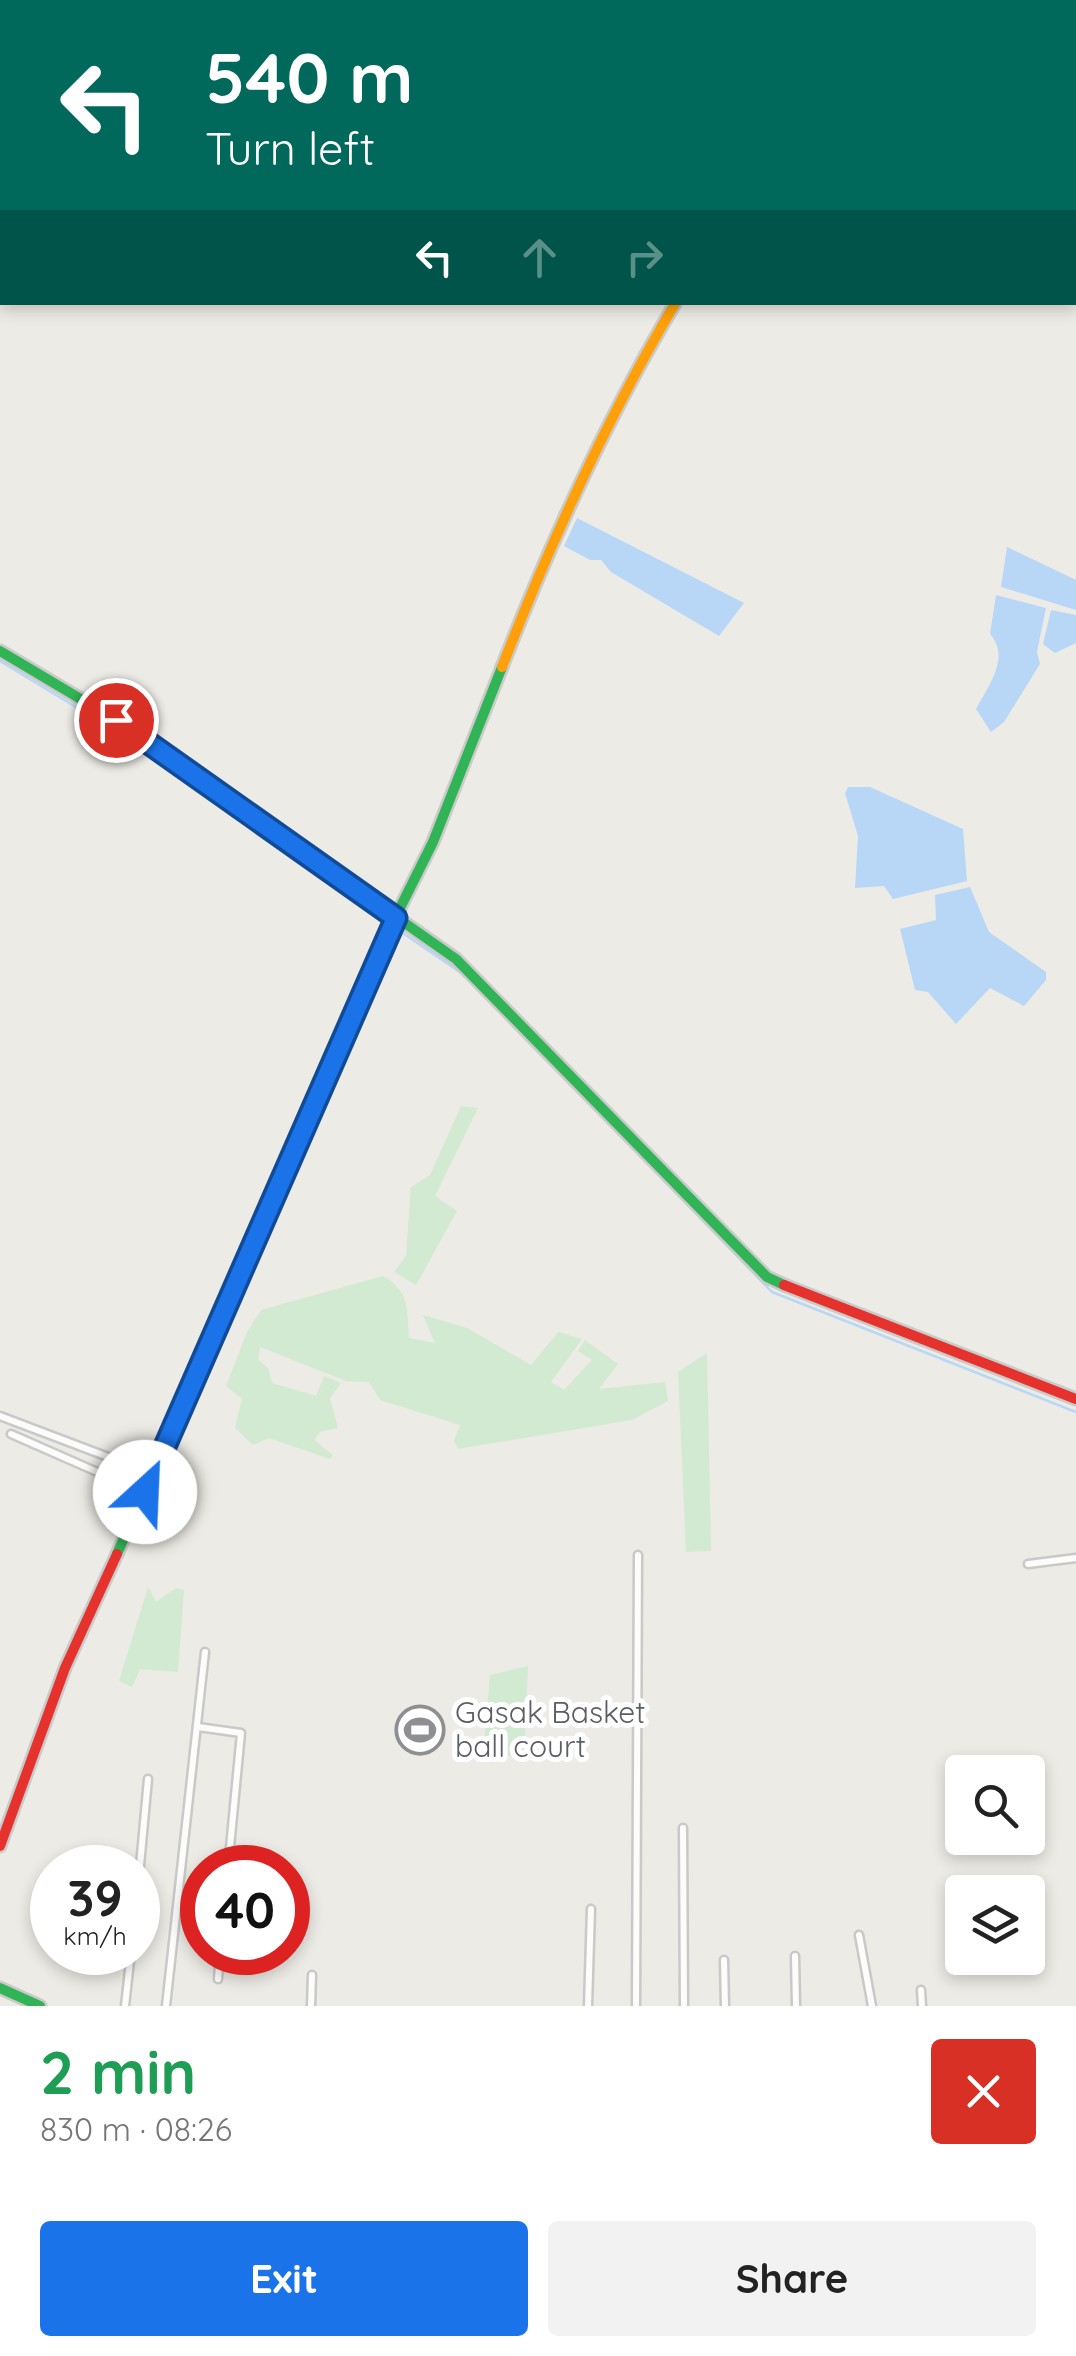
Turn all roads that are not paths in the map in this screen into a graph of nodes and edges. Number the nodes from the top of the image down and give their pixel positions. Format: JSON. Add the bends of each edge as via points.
{"nodes":[{"id":1,"x":674,"y":305,"type":"edge"},
{"id":2,"x":0,"y":651,"type":"edge"},
{"id":3,"x":393,"y":922,"type":"junction"},
{"id":4,"x":1076,"y":1399,"type":"edge"},
{"id":5,"x":0,"y":1416,"type":"edge"},
{"id":6,"x":11,"y":1434,"type":"dead end"},
{"id":7,"x":153,"y":1474,"type":"junction"},
{"id":8,"x":145,"y":1492,"type":"junction"},
{"id":9,"x":638,"y":1555,"type":"dead end"},
{"id":10,"x":1076,"y":1558,"type":"edge"},
{"id":11,"x":1028,"y":1564,"type":"dead end"},
{"id":12,"x":204,"y":1652,"type":"dead end"},
{"id":13,"x":198,"y":1727,"type":"junction"},
{"id":14,"x":148,"y":1778,"type":"dead end"},
{"id":15,"x":683,"y":1828,"type":"dead end"},
{"id":16,"x":142,"y":1845,"type":"edge"},
{"id":17,"x":230,"y":1845,"type":"edge"},
{"id":18,"x":0,"y":1846,"type":"edge"},
{"id":19,"x":591,"y":1909,"type":"dead end"},
{"id":20,"x":858,"y":1936,"type":"dead end"},
{"id":21,"x":795,"y":1956,"type":"dead end"},
{"id":22,"x":724,"y":1960,"type":"dead end"},
{"id":23,"x":128,"y":1975,"type":"edge"},
{"id":24,"x":218,"y":1975,"type":"edge"},
{"id":25,"x":312,"y":1975,"type":"dead end"},
{"id":26,"x":218,"y":1980,"type":"dead end"},
{"id":27,"x":0,"y":1988,"type":"edge"},
{"id":28,"x":921,"y":1990,"type":"dead end"},
{"id":29,"x":40,"y":2006,"type":"edge"},
{"id":30,"x":125,"y":2006,"type":"edge"},
{"id":31,"x":166,"y":2006,"type":"edge"},
{"id":32,"x":311,"y":2006,"type":"edge"},
{"id":33,"x":588,"y":2006,"type":"edge"},
{"id":34,"x":636,"y":2006,"type":"edge"},
{"id":35,"x":684,"y":2006,"type":"edge"},
{"id":36,"x":725,"y":2006,"type":"edge"},
{"id":37,"x":796,"y":2006,"type":"edge"},
{"id":38,"x":872,"y":2006,"type":"edge"},
{"id":39,"x":922,"y":2006,"type":"edge"}],
"edges":[{"from":1,"to":3,"type":"street","via":[[635,371],[535,581],[466,763]]},
{"from":2,"to":3,"type":"street","via":[[116,720]]},
{"from":3,"to":4,"type":"street","via":[[471,973],[767,1277]]},
{"from":3,"to":7,"type":"street"},
{"from":5,"to":7,"type":"street"},
{"from":6,"to":8,"type":"street"},
{"from":7,"to":8,"type":"street"},
{"from":8,"to":18,"type":"street","via":[[65,1668]]},
{"from":9,"to":34,"type":"street"},
{"from":10,"to":11,"type":"street"},
{"from":12,"to":13,"type":"street"},
{"from":13,"to":17,"type":"street","via":[[241,1733]]},
{"from":13,"to":31,"type":"street"},
{"from":14,"to":16,"type":"street"},
{"from":15,"to":35,"type":"street"},
{"from":19,"to":33,"type":"street"},
{"from":20,"to":38,"type":"street"},
{"from":21,"to":37,"type":"street"},
{"from":22,"to":36,"type":"street"},
{"from":23,"to":30,"type":"street"},
{"from":24,"to":26,"type":"street"},
{"from":25,"to":32,"type":"street"},
{"from":27,"to":29,"type":"street"},
{"from":28,"to":39,"type":"street"}]}
